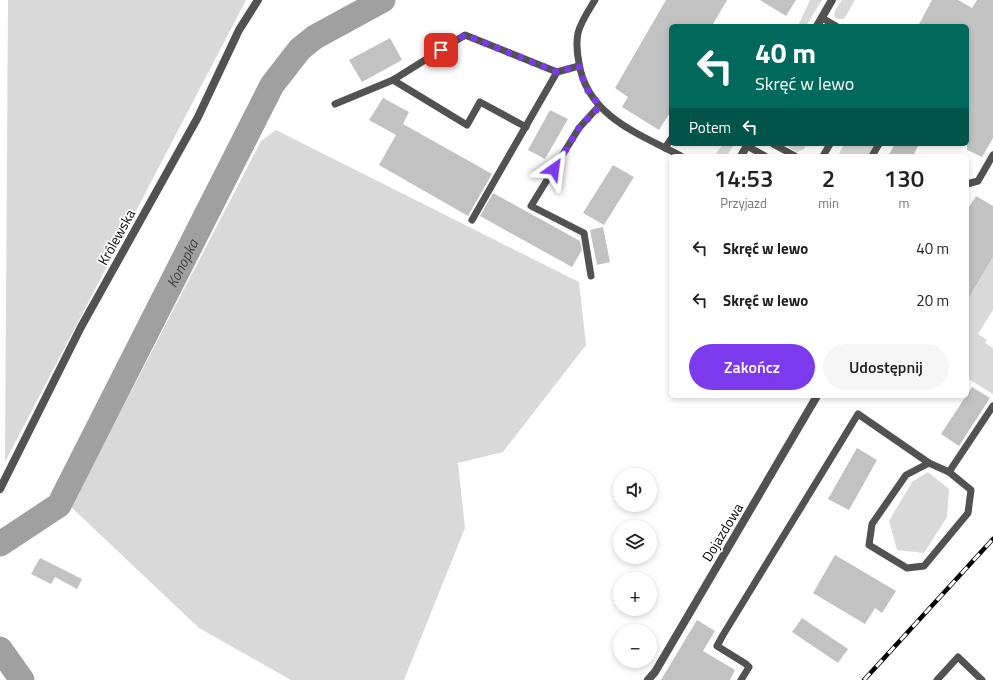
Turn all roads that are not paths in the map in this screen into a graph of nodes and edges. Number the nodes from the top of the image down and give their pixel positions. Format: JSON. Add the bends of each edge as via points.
{"nodes":[{"id":1,"x":258,"y":0,"type":"edge"},
{"id":2,"x":595,"y":0,"type":"edge"},
{"id":3,"x":832,"y":0,"type":"edge"},
{"id":4,"x":822,"y":18,"type":"junction"},
{"id":5,"x":818,"y":24,"type":"edge"},
{"id":6,"x":832,"y":24,"type":"edge"},
{"id":7,"x":579,"y":66,"type":"junction"},
{"id":8,"x":557,"y":72,"type":"junction"},
{"id":9,"x":393,"y":80,"type":"junction"},
{"id":10,"x":335,"y":104,"type":"dead end"},
{"id":11,"x":600,"y":106,"type":"junction"},
{"id":12,"x":526,"y":127,"type":"junction"},
{"id":13,"x":669,"y":141,"type":"edge"},
{"id":14,"x":750,"y":146,"type":"edge"},
{"id":15,"x":777,"y":146,"type":"edge"},
{"id":16,"x":665,"y":148,"type":"junction"},
{"id":17,"x":677,"y":154,"type":"edge"},
{"id":18,"x":762,"y":154,"type":"edge"},
{"id":19,"x":791,"y":154,"type":"edge"},
{"id":20,"x":993,"y":155,"type":"edge"},
{"id":21,"x":969,"y":183,"type":"edge"},
{"id":22,"x":472,"y":220,"type":"dead end"},
{"id":23,"x":591,"y":276,"type":"dead end"},
{"id":24,"x":816,"y":398,"type":"edge"},
{"id":25,"x":993,"y":406,"type":"edge"},
{"id":26,"x":929,"y":463,"type":"junction"},
{"id":27,"x":949,"y":472,"type":"junction"},
{"id":28,"x":0,"y":489,"type":"edge"},
{"id":29,"x":648,"y":680,"type":"edge"},
{"id":30,"x":741,"y":680,"type":"edge"},
{"id":31,"x":937,"y":680,"type":"edge"},
{"id":32,"x":982,"y":680,"type":"edge"}],
"edges":[{"from":1,"to":28,"type":"street","name":"Królewska","via":[[239,30],[198,118],[81,326]]},
{"from":2,"to":7,"type":"lane","via":[[578,32]]},
{"from":3,"to":4,"type":"street"},
{"from":4,"to":5,"type":"street"},
{"from":4,"to":6,"type":"lane"},
{"from":7,"to":8,"type":"lane"},
{"from":7,"to":11,"type":"lane","via":[[586,88]]},
{"from":8,"to":9,"type":"lane","via":[[465,35]]},
{"from":8,"to":12,"type":"lane"},
{"from":9,"to":10,"type":"lane"},
{"from":9,"to":12,"type":"lane","via":[[467,125],[480,102]]},
{"from":11,"to":16,"type":"lane","via":[[616,121]]},
{"from":11,"to":23,"type":"lane","via":[[579,128],[531,206],[584,233]]},
{"from":12,"to":22,"type":"lane"},
{"from":13,"to":16,"type":"lane"},
{"from":14,"to":18,"type":"lane"},
{"from":15,"to":19,"type":"lane"},
{"from":16,"to":17,"type":"lane"},
{"from":20,"to":21,"type":"lane","via":[[978,181]]},
{"from":24,"to":29,"type":"street","name":"Dojazdowa"},
{"from":25,"to":27,"type":"lane"},
{"from":26,"to":27,"type":"lane"},
{"from":26,"to":27,"type":"lane","via":[[906,475],[872,524],[869,545],[907,568],[924,566],[968,513],[971,490]]},
{"from":26,"to":30,"type":"lane","via":[[858,414],[717,646],[749,667]]},
{"from":31,"to":32,"type":"lane","via":[[958,657]]}]}
